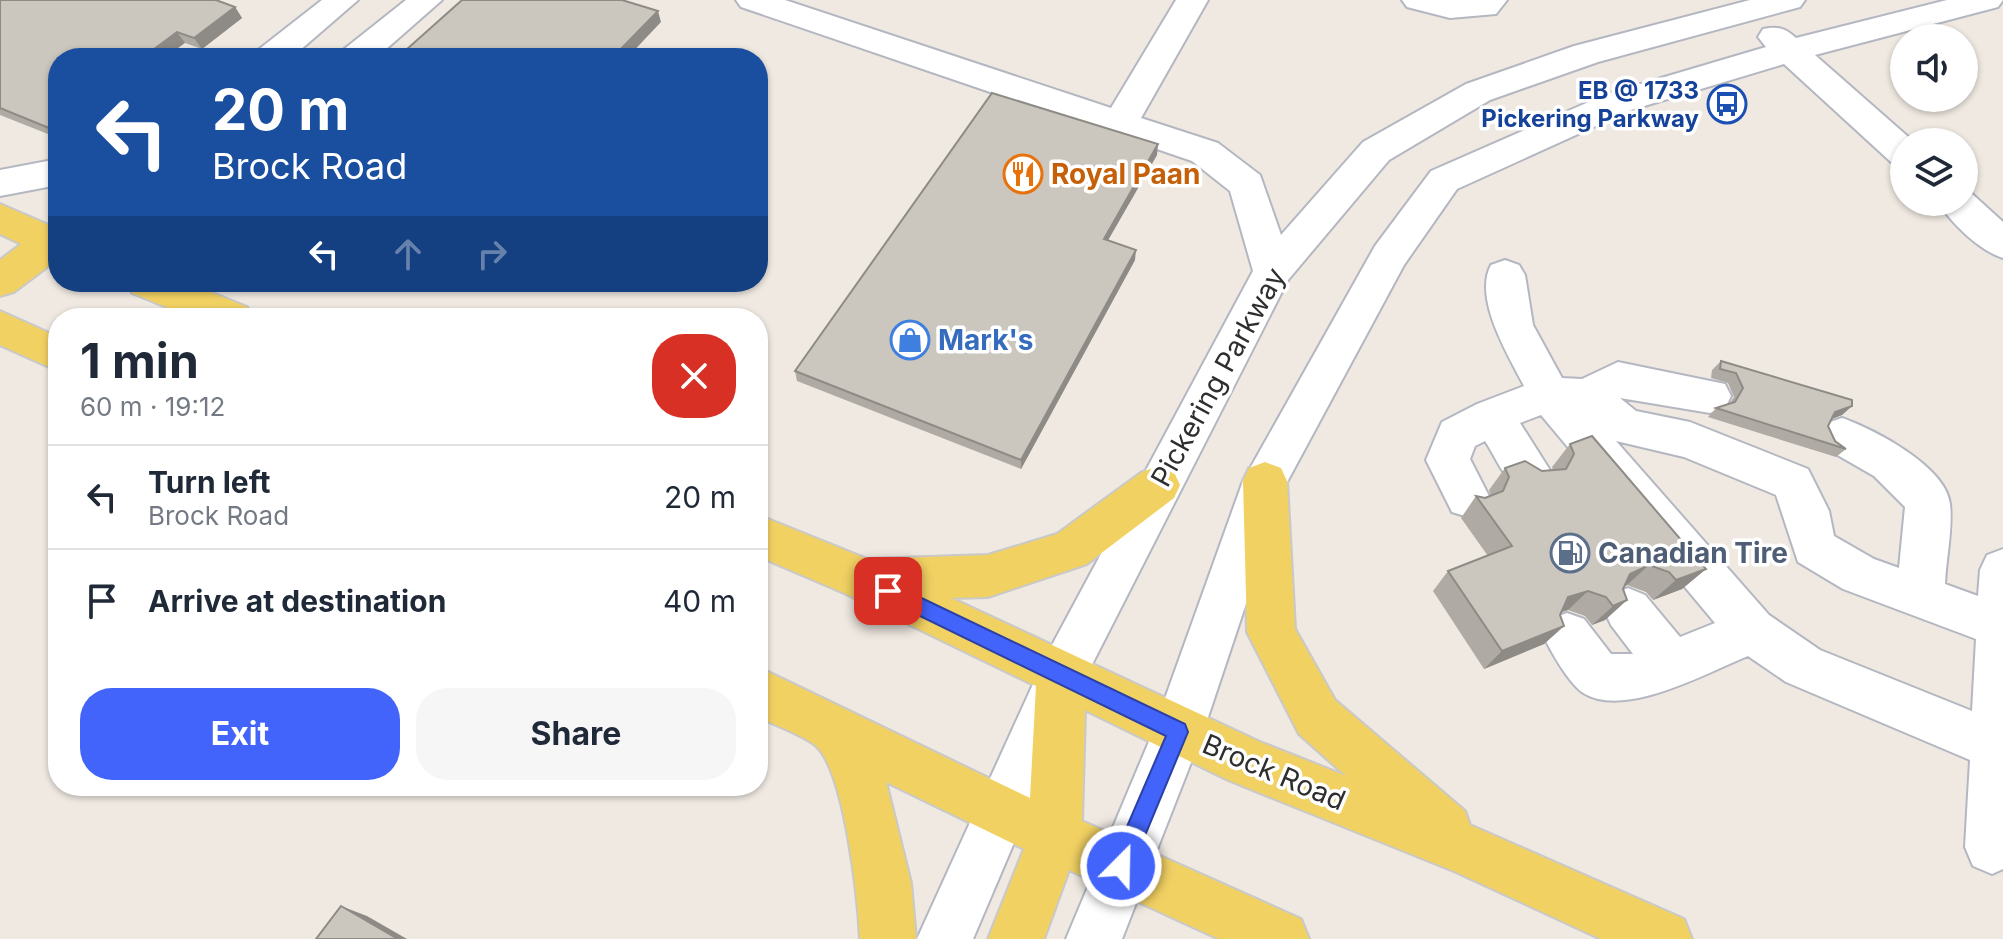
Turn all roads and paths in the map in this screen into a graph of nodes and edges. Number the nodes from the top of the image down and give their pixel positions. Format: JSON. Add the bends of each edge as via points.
{"nodes":[{"id":1,"x":342,"y":0,"type":"edge"},
{"id":2,"x":426,"y":0,"type":"edge"},
{"id":3,"x":752,"y":0,"type":"edge"},
{"id":4,"x":1192,"y":0,"type":"edge"},
{"id":5,"x":1418,"y":0,"type":"edge"},
{"id":6,"x":1491,"y":0,"type":"edge"},
{"id":7,"x":1789,"y":0,"type":"edge"},
{"id":8,"x":1987,"y":0,"type":"edge"},
{"id":9,"x":1737,"y":7,"type":"edge"},
{"id":10,"x":282,"y":48,"type":"edge"},
{"id":11,"x":367,"y":48,"type":"edge"},
{"id":12,"x":1792,"y":50,"type":"junction"},
{"id":13,"x":1120,"y":123,"type":"junction"},
{"id":14,"x":1890,"y":140,"type":"edge"},
{"id":15,"x":48,"y":174,"type":"edge"},
{"id":16,"x":0,"y":183,"type":"edge"},
{"id":17,"x":1972,"y":216,"type":"edge"},
{"id":18,"x":0,"y":218,"type":"edge"},
{"id":19,"x":48,"y":239,"type":"edge"},
{"id":20,"x":2003,"y":244,"type":"edge"},
{"id":21,"x":48,"y":248,"type":"edge"},
{"id":22,"x":1273,"y":271,"type":"junction"},
{"id":23,"x":1505,"y":275,"type":"dead end"},
{"id":24,"x":0,"y":281,"type":"edge"},
{"id":25,"x":170,"y":292,"type":"edge"},
{"id":26,"x":209,"y":308,"type":"edge"},
{"id":27,"x":0,"y":327,"type":"edge"},
{"id":28,"x":48,"y":350,"type":"edge"},
{"id":29,"x":1568,"y":395,"type":"junction"},
{"id":30,"x":1710,"y":396,"type":"dead end"},
{"id":31,"x":1492,"y":416,"type":"junction"},
{"id":32,"x":1842,"y":436,"type":"dead end"},
{"id":33,"x":1531,"y":475,"type":"edge"},
{"id":34,"x":1265,"y":481,"type":"junction"},
{"id":35,"x":1158,"y":485,"type":"junction"},
{"id":36,"x":1468,"y":498,"type":"dead end"},
{"id":37,"x":768,"y":539,"type":"edge"},
{"id":38,"x":2003,"y":570,"type":"edge"},
{"id":39,"x":861,"y":578,"type":"junction"},
{"id":40,"x":1920,"y":597,"type":"junction"},
{"id":41,"x":1628,"y":610,"type":"edge"},
{"id":42,"x":1998,"y":625,"type":"junction"},
{"id":43,"x":1752,"y":631,"type":"junction"},
{"id":44,"x":1567,"y":635,"type":"edge"},
{"id":45,"x":1671,"y":664,"type":"junction"},
{"id":46,"x":1061,"y":676,"type":"junction"},
{"id":47,"x":768,"y":696,"type":"edge"},
{"id":48,"x":835,"y":728,"type":"junction"},
{"id":49,"x":1178,"y":732,"type":"junction"},
{"id":50,"x":1997,"y":746,"type":"junction"},
{"id":51,"x":1001,"y":812,"type":"junction"},
{"id":52,"x":1055,"y":837,"type":"junction"},
{"id":53,"x":1992,"y":847,"type":"dead end"},
{"id":54,"x":1472,"y":852,"type":"junction"},
{"id":55,"x":1121,"y":866,"type":"junction"},
{"id":56,"x":888,"y":939,"type":"edge"},
{"id":57,"x":945,"y":939,"type":"edge"},
{"id":58,"x":1016,"y":939,"type":"edge"},
{"id":59,"x":1094,"y":939,"type":"edge"},
{"id":60,"x":1281,"y":939,"type":"edge"},
{"id":61,"x":1664,"y":939,"type":"edge"}],
"edges":[{"from":1,"to":10,"type":"street"},
{"from":2,"to":11,"type":"street"},
{"from":3,"to":13,"type":"street"},
{"from":4,"to":13,"type":"street"},
{"from":5,"to":6,"type":"street","via":[[1450,8],[1484,7]]},
{"from":7,"to":9,"type":"street","name":"Pickering Parkway"},
{"from":8,"to":12,"type":"street"},
{"from":9,"to":12,"type":"street"},
{"from":9,"to":22,"type":"street","name":"Pickering Parkway","via":[[1478,92],[1376,151]]},
{"from":12,"to":14,"type":"street"},
{"from":12,"to":34,"type":"street","via":[[1619,102],[1444,180],[1389,256]]},
{"from":13,"to":22,"type":"street","via":[[1205,152],[1247,184]]},
{"from":15,"to":16,"type":"street"},
{"from":17,"to":20,"type":"street"},
{"from":18,"to":19,"type":"main road"},
{"from":21,"to":24,"type":"main road"},
{"from":22,"to":35,"type":"street","name":"Pickering Parkway"},
{"from":23,"to":29,"type":"street","via":[[1513,325]]},
{"from":25,"to":26,"type":"main road"},
{"from":27,"to":28,"type":"main road"},
{"from":29,"to":30,"type":"street","via":[[1618,379]]},
{"from":29,"to":31,"type":"street"},
{"from":29,"to":40,"type":"street","via":[[1624,426],[1690,440],[1792,482],[1806,511],[1814,548],[1859,574]]},
{"from":29,"to":43,"type":"street"},
{"from":31,"to":33,"type":"street"},
{"from":31,"to":36,"type":"street","via":[[1457,435],[1448,460]]},
{"from":32,"to":40,"type":"street","via":[[1886,458],[1928,502]]},
{"from":34,"to":49,"type":"street"},
{"from":34,"to":54,"type":"main road","via":[[1271,632],[1317,717]]},
{"from":35,"to":39,"type":"main road","via":[[1071,550],[988,576]]},
{"from":35,"to":46,"type":"street","name":"Pickering Parkway"},
{"from":37,"to":39,"type":"main road","name":"Brock Road"},
{"from":38,"to":42,"type":"street"},
{"from":39,"to":46,"type":"main road","name":"Brock Road"},
{"from":40,"to":42,"type":"street"},
{"from":41,"to":45,"type":"street"},
{"from":42,"to":50,"type":"street"},
{"from":43,"to":45,"type":"street"},
{"from":43,"to":50,"type":"street","via":[[1803,666]]},
{"from":44,"to":45,"type":"street","via":[[1598,675],[1628,679]]},
{"from":46,"to":49,"type":"main road","name":"Brock Road"},
{"from":46,"to":51,"type":"street","name":"Pickering Parkway"},
{"from":46,"to":52,"type":"main road"},
{"from":47,"to":48,"type":"main road"},
{"from":48,"to":51,"type":"main road"},
{"from":48,"to":56,"type":"main road","via":[[860,780],[884,883]]},
{"from":49,"to":54,"type":"main road","name":"Brock Road"},
{"from":49,"to":55,"type":"street"},
{"from":50,"to":53,"type":"street"},
{"from":51,"to":52,"type":"main road"},
{"from":51,"to":57,"type":"street","name":"Pickering Parkway"},
{"from":52,"to":55,"type":"main road"},
{"from":52,"to":58,"type":"main road"},
{"from":54,"to":61,"type":"main road","name":"Brock Road"},
{"from":55,"to":59,"type":"street"},
{"from":55,"to":60,"type":"main road"}]}
